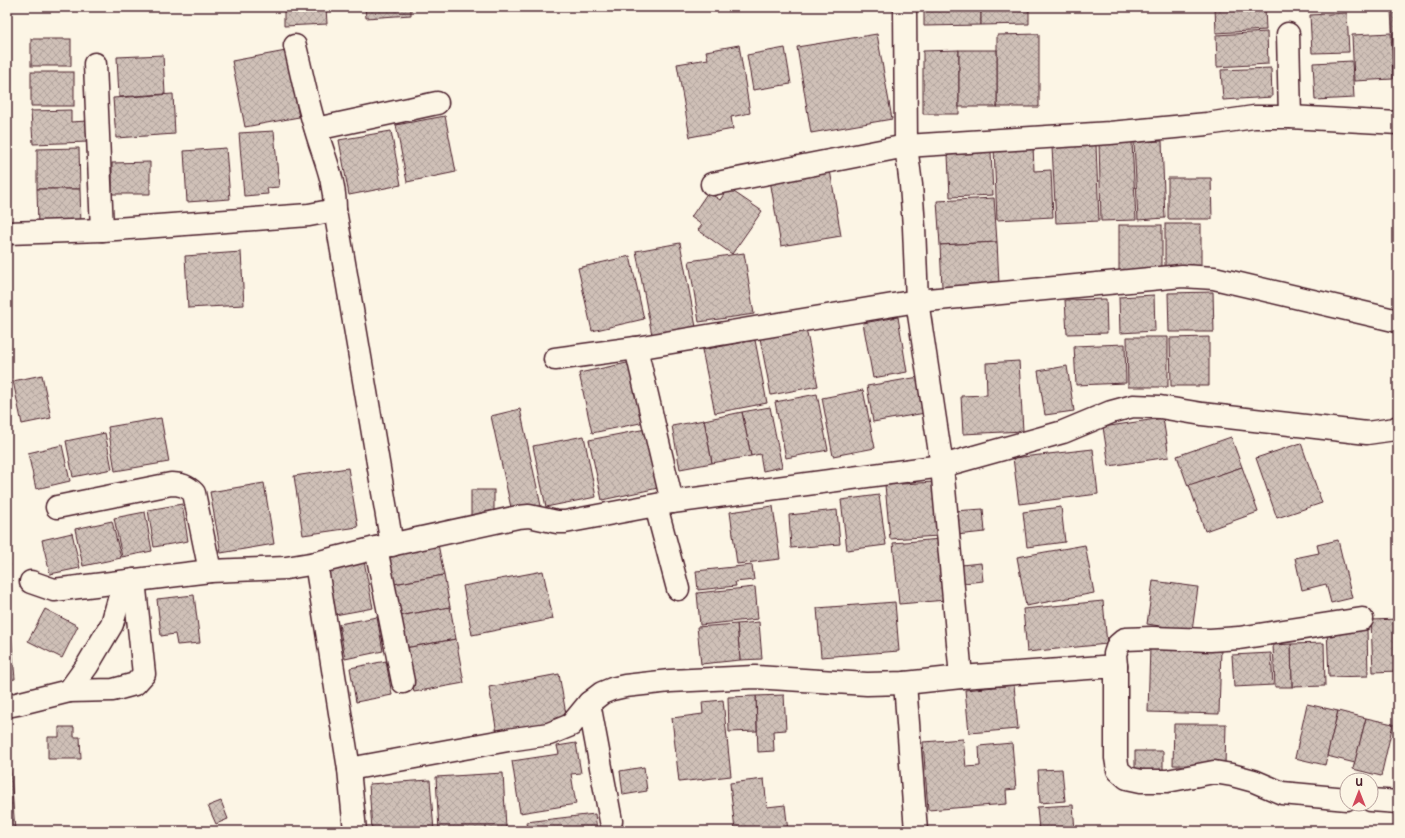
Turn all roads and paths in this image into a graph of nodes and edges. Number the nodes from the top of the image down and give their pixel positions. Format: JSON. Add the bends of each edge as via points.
{"nodes":[{"id":1,"x":905,"y":7,"type":"edge"},
{"id":2,"x":1288,"y":34,"type":"dead end"},
{"id":3,"x":295,"y":46,"type":"dead end"},
{"id":4,"x":95,"y":64,"type":"dead end"},
{"id":5,"x":437,"y":103,"type":"dead end"},
{"id":6,"x":1290,"y":117,"type":"junction"},
{"id":7,"x":1398,"y":123,"type":"edge"},
{"id":8,"x":316,"y":130,"type":"junction"},
{"id":9,"x":906,"y":146,"type":"junction"},
{"id":10,"x":712,"y":184,"type":"dead end"},
{"id":11,"x":335,"y":210,"type":"junction"},
{"id":12,"x":102,"y":230,"type":"junction"},
{"id":13,"x":7,"y":233,"type":"edge"},
{"id":14,"x":917,"y":301,"type":"junction"},
{"id":15,"x":1398,"y":321,"type":"edge"},
{"id":16,"x":636,"y":348,"type":"junction"},
{"id":17,"x":555,"y":359,"type":"dead end"},
{"id":18,"x":1397,"y":433,"type":"edge"},
{"id":19,"x":942,"y":466,"type":"junction"},
{"id":20,"x":664,"y":504,"type":"junction"},
{"id":21,"x":57,"y":507,"type":"dead end"},
{"id":22,"x":384,"y":546,"type":"junction"},
{"id":23,"x":316,"y":563,"type":"junction"},
{"id":24,"x":210,"y":571,"type":"junction"},
{"id":25,"x":129,"y":581,"type":"junction"},
{"id":26,"x":32,"y":582,"type":"dead end"},
{"id":27,"x":678,"y":589,"type":"dead end"},
{"id":28,"x":1362,"y":619,"type":"dead end"},
{"id":29,"x":1116,"y":666,"type":"junction"},
{"id":30,"x":961,"y":677,"type":"junction"},
{"id":31,"x":403,"y":682,"type":"dead end"},
{"id":32,"x":905,"y":683,"type":"junction"},
{"id":33,"x":69,"y":691,"type":"junction"},
{"id":34,"x":589,"y":703,"type":"junction"},
{"id":35,"x":7,"y":706,"type":"edge"},
{"id":36,"x":349,"y":768,"type":"junction"},
{"id":37,"x":1339,"y":798,"type":"edge"},
{"id":38,"x":1379,"y":801,"type":"edge"},
{"id":39,"x":1398,"y":802,"type":"edge"},
{"id":40,"x":611,"y":821,"type":"dead end"},
{"id":41,"x":355,"y":831,"type":"edge"},
{"id":42,"x":916,"y":831,"type":"edge"}],
"edges":[{"from":1,"to":9,"type":"street"},
{"from":2,"to":6,"type":"street"},
{"from":3,"to":8,"type":"street"},
{"from":4,"to":12,"type":"street"},
{"from":5,"to":8,"type":"street"},
{"from":6,"to":7,"type":"street"},
{"from":6,"to":9,"type":"street","via":[[1254,116],[1207,124],[1110,133]]},
{"from":8,"to":11,"type":"street","via":[[330,171]]},
{"from":9,"to":10,"type":"street"},
{"from":9,"to":14,"type":"street","via":[[914,220]]},
{"from":11,"to":12,"type":"street","via":[[309,215]]},
{"from":11,"to":22,"type":"street"},
{"from":12,"to":13,"type":"street"},
{"from":14,"to":15,"type":"street","via":[[1182,276],[1214,278]]},
{"from":14,"to":16,"type":"street"},
{"from":14,"to":19,"type":"street"},
{"from":16,"to":17,"type":"street"},
{"from":16,"to":20,"type":"street"},
{"from":18,"to":19,"type":"street","via":[[1368,433],[1160,407],[1133,406],[1111,412],[1063,432]]},
{"from":19,"to":20,"type":"street"},
{"from":19,"to":30,"type":"street"},
{"from":20,"to":22,"type":"street","via":[[566,522],[529,516],[518,517]]},
{"from":20,"to":27,"type":"street"},
{"from":21,"to":24,"type":"street","via":[[171,484],[188,487],[194,493]]},
{"from":22,"to":23,"type":"street"},
{"from":22,"to":31,"type":"street"},
{"from":23,"to":24,"type":"street","via":[[286,568]]},
{"from":23,"to":36,"type":"street"},
{"from":24,"to":25,"type":"street"},
{"from":25,"to":26,"type":"street","via":[[54,590]]},
{"from":25,"to":33,"type":"street","via":[[112,624]]},
{"from":25,"to":33,"type":"street","via":[[144,674],[135,684],[113,690]]},
{"from":28,"to":29,"type":"street","via":[[1239,638],[1125,638],[1118,645],[1115,654]]},
{"from":29,"to":30,"type":"street"},
{"from":29,"to":37,"type":"street","via":[[1116,758],[1118,770],[1127,778],[1141,782],[1167,781],[1214,772],[1232,775],[1282,793]]},
{"from":30,"to":32,"type":"street"},
{"from":32,"to":34,"type":"street","via":[[867,684],[755,677],[670,681],[612,689]]},
{"from":32,"to":42,"type":"street"},
{"from":33,"to":35,"type":"street"},
{"from":34,"to":36,"type":"street","via":[[571,726],[549,734]]},
{"from":34,"to":40,"type":"street"},
{"from":36,"to":41,"type":"street"},
{"from":38,"to":39,"type":"street"}]}
